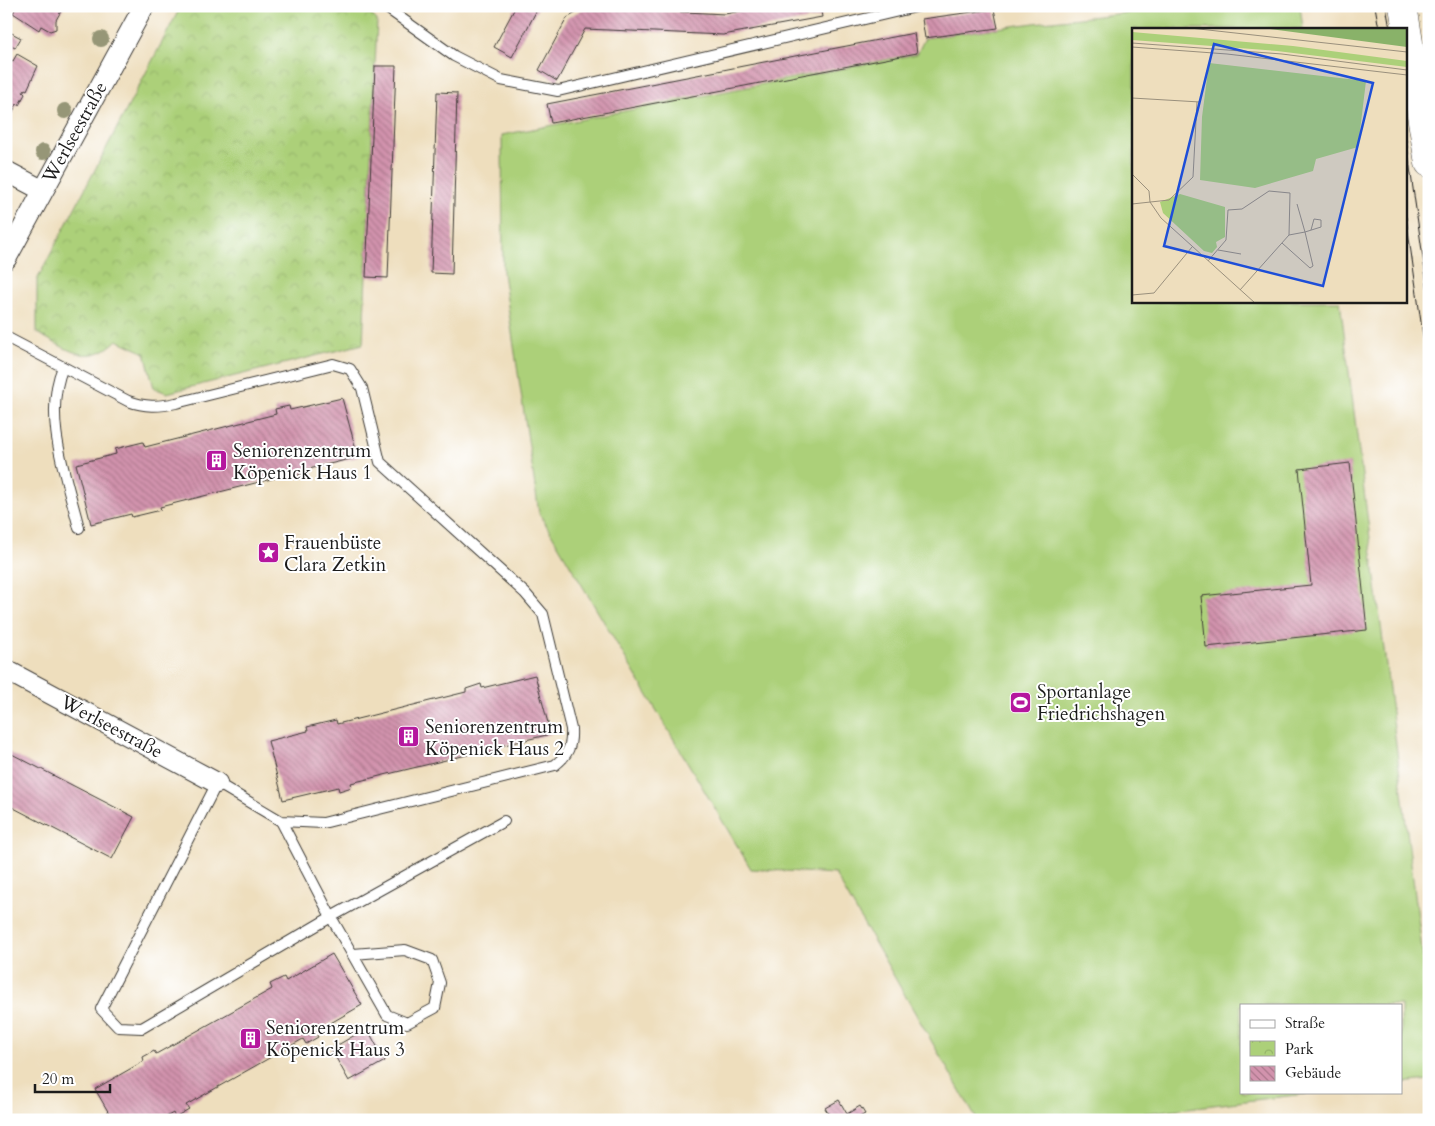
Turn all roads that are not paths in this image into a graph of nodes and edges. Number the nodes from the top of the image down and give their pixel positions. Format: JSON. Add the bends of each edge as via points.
{"nodes":[{"id":1,"x":144,"y":6,"type":"edge"},
{"id":2,"x":384,"y":6,"type":"edge"},
{"id":3,"x":920,"y":6,"type":"edge"},
{"id":4,"x":1403,"y":6,"type":"edge"},
{"id":5,"x":1407,"y":28,"type":"edge"},
{"id":6,"x":1408,"y":36,"type":"edge"},
{"id":7,"x":1429,"y":163,"type":"edge"},
{"id":8,"x":6,"y":171,"type":"edge"},
{"id":9,"x":42,"y":190,"type":"junction"},
{"id":10,"x":6,"y":259,"type":"edge"},
{"id":11,"x":6,"y":337,"type":"edge"},
{"id":12,"x":63,"y":367,"type":"junction"},
{"id":13,"x":79,"y":528,"type":"dead end"},
{"id":14,"x":6,"y":670,"type":"edge"},
{"id":15,"x":217,"y":783,"type":"junction"},
{"id":16,"x":504,"y":820,"type":"dead end"},
{"id":17,"x":281,"y":821,"type":"junction"},
{"id":18,"x":331,"y":917,"type":"junction"},
{"id":19,"x":353,"y":954,"type":"junction"}],
"edges":[{"from":1,"to":9,"type":"street","name":"Werlseestraße"},
{"from":2,"to":3,"type":"lane","via":[[454,56],[501,80],[558,92]]},
{"from":4,"to":5,"type":"main road"},
{"from":6,"to":7,"type":"main road"},
{"from":8,"to":9,"type":"street"},
{"from":9,"to":10,"type":"street","name":"Werlseestraße"},
{"from":11,"to":12,"type":"lane"},
{"from":12,"to":13,"type":"lane","via":[[58,380],[55,432]]},
{"from":12,"to":17,"type":"lane","via":[[128,401],[157,407],[333,364],[350,369],[362,388],[380,462],[525,593],[543,614],[571,729],[572,743],[566,757],[555,765],[323,823]]},
{"from":14,"to":15,"type":"street","name":"Werlseestraße"},
{"from":15,"to":17,"type":"lane"},
{"from":15,"to":18,"type":"lane","via":[[101,1010],[118,1027],[142,1028]]},
{"from":16,"to":18,"type":"lane"},
{"from":17,"to":18,"type":"lane"},
{"from":18,"to":19,"type":"lane"},
{"from":19,"to":19,"type":"lane","via":[[387,1015],[408,1023],[434,1008],[440,983],[432,960],[405,950]]}]}
